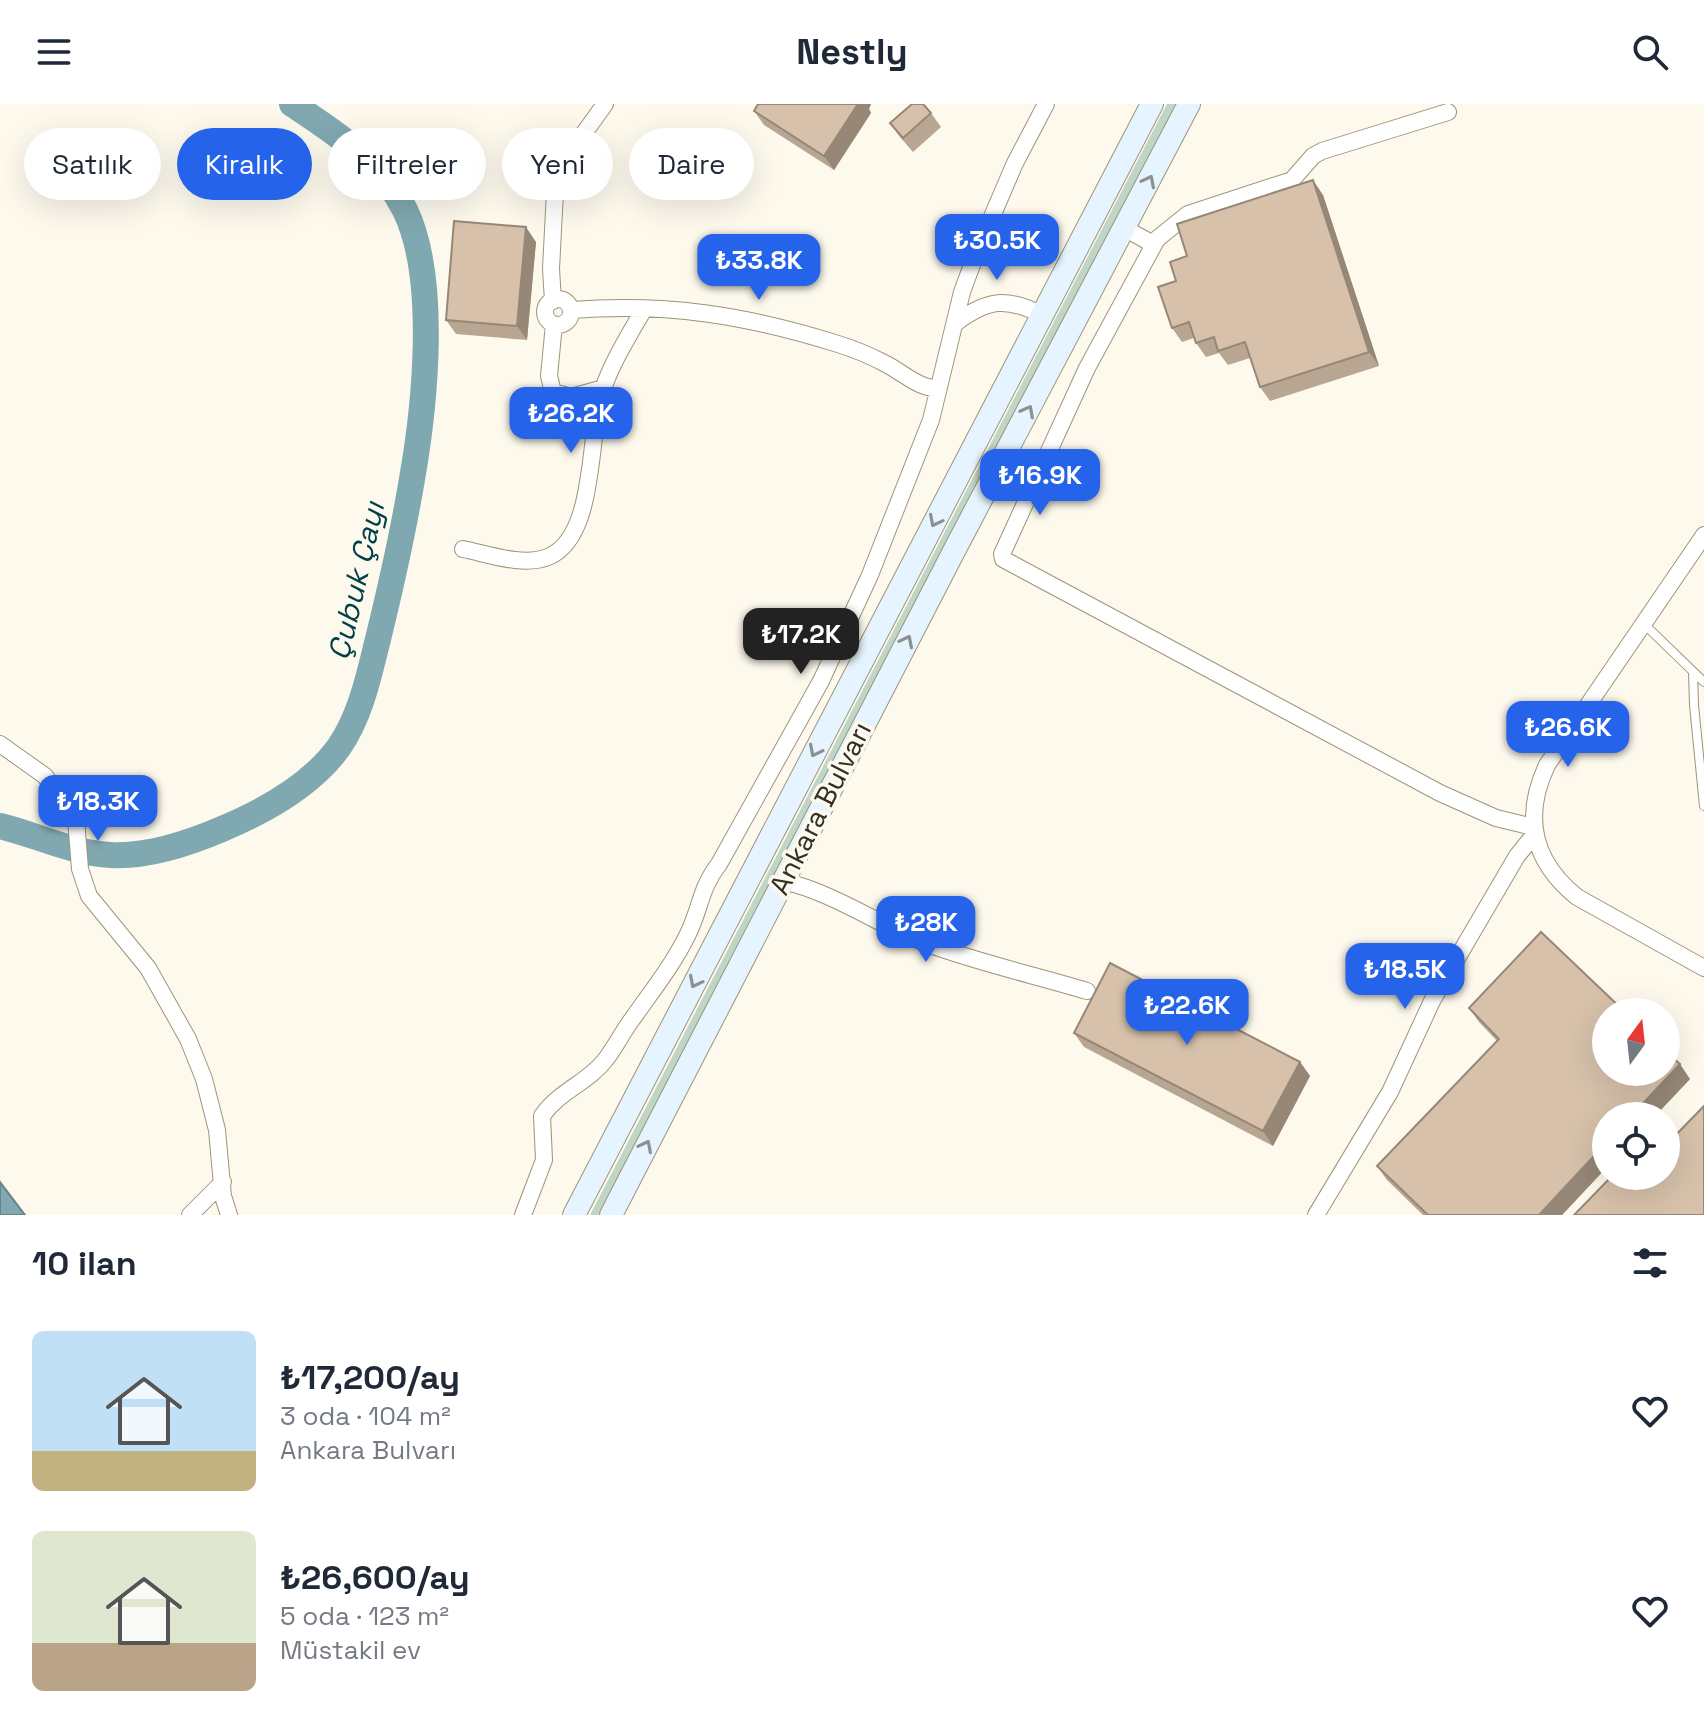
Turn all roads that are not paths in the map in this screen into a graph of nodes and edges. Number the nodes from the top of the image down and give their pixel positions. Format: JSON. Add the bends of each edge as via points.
{"nodes":[{"id":1,"x":605,"y":104,"type":"edge"},
{"id":2,"x":1046,"y":104,"type":"edge"},
{"id":3,"x":1152,"y":104,"type":"edge"},
{"id":4,"x":1189,"y":104,"type":"edge"},
{"id":5,"x":1448,"y":112,"type":"dead end"},
{"id":6,"x":1124,"y":228,"type":"junction"},
{"id":7,"x":1153,"y":244,"type":"junction"},
{"id":8,"x":553,"y":301,"type":"junction"},
{"id":9,"x":644,"y":309,"type":"junction"},
{"id":10,"x":571,"y":310,"type":"junction"},
{"id":11,"x":1042,"y":315,"type":"junction"},
{"id":12,"x":957,"y":322,"type":"junction"},
{"id":13,"x":554,"y":324,"type":"junction"},
{"id":14,"x":604,"y":388,"type":"junction"},
{"id":15,"x":939,"y":388,"type":"junction"},
{"id":16,"x":1704,"y":535,"type":"edge"},
{"id":17,"x":463,"y":549,"type":"dead end"},
{"id":18,"x":1643,"y":623,"type":"junction"},
{"id":19,"x":1693,"y":672,"type":"junction"},
{"id":20,"x":1704,"y":682,"type":"edge"},
{"id":21,"x":0,"y":744,"type":"edge"},
{"id":22,"x":1704,"y":806,"type":"edge"},
{"id":23,"x":1534,"y":831,"type":"junction"},
{"id":24,"x":783,"y":881,"type":"junction"},
{"id":25,"x":1704,"y":968,"type":"edge"},
{"id":26,"x":1087,"y":991,"type":"dead end"},
{"id":27,"x":223,"y":1182,"type":"junction"},
{"id":28,"x":190,"y":1215,"type":"edge"},
{"id":29,"x":229,"y":1215,"type":"edge"},
{"id":30,"x":523,"y":1215,"type":"edge"},
{"id":31,"x":574,"y":1215,"type":"edge"},
{"id":32,"x":611,"y":1215,"type":"edge"},
{"id":33,"x":1316,"y":1215,"type":"edge"}],
"edges":[{"from":1,"to":8,"type":"street","via":[[556,172]]},
{"from":2,"to":12,"type":"street","via":[[976,254]]},
{"from":3,"to":11,"type":"main road","name":"Ankara Bulvarı"},
{"from":6,"to":4,"type":"main road","name":"Ankara Bulvarı","one_way":true},
{"from":5,"to":7,"type":"street","via":[[1322,151],[1292,180],[1188,214]]},
{"from":6,"to":7,"type":"street"},
{"from":24,"to":6,"type":"main road","name":"Ankara Bulvarı","one_way":true},
{"from":7,"to":23,"type":"street","via":[[1087,368],[1003,559],[1440,793]]},
{"from":8,"to":10,"type":"street","via":[[564,301]]},
{"from":8,"to":13,"type":"street","via":[[545,315]]},
{"from":9,"to":10,"type":"street"},
{"from":9,"to":14,"type":"street"},
{"from":9,"to":15,"type":"street","via":[[698,311],[782,328],[857,351]]},
{"from":10,"to":13,"type":"street","via":[[567,321]]},
{"from":11,"to":12,"type":"street","via":[[992,303]]},
{"from":11,"to":31,"type":"main road","name":"Ankara Bulvarı","one_way":true},
{"from":12,"to":15,"type":"street"},
{"from":13,"to":14,"type":"street","via":[[549,376],[553,392],[571,397]]},
{"from":14,"to":17,"type":"street","via":[[583,505],[576,530],[562,548],[528,560]]},
{"from":15,"to":30,"type":"street","via":[[902,499],[839,645],[706,883],[686,940],[606,1060],[542,1116],[544,1160]]},
{"from":16,"to":18,"type":"street"},
{"from":18,"to":19,"type":"lane"},
{"from":18,"to":23,"type":"street","via":[[1547,765],[1533,802]]},
{"from":19,"to":20,"type":"lane"},
{"from":19,"to":22,"type":"lane"},
{"from":21,"to":27,"type":"street","via":[[45,776],[76,819],[80,869],[89,896],[148,968],[188,1039],[217,1130]]},
{"from":23,"to":25,"type":"street","via":[[1565,888]]},
{"from":23,"to":33,"type":"street","via":[[1432,1001],[1390,1092]]},
{"from":24,"to":26,"type":"street","via":[[828,894],[930,944]]},
{"from":32,"to":24,"type":"main road","name":"Ankara Bulvarı","one_way":true},
{"from":27,"to":28,"type":"street"},
{"from":27,"to":29,"type":"street"}]}
